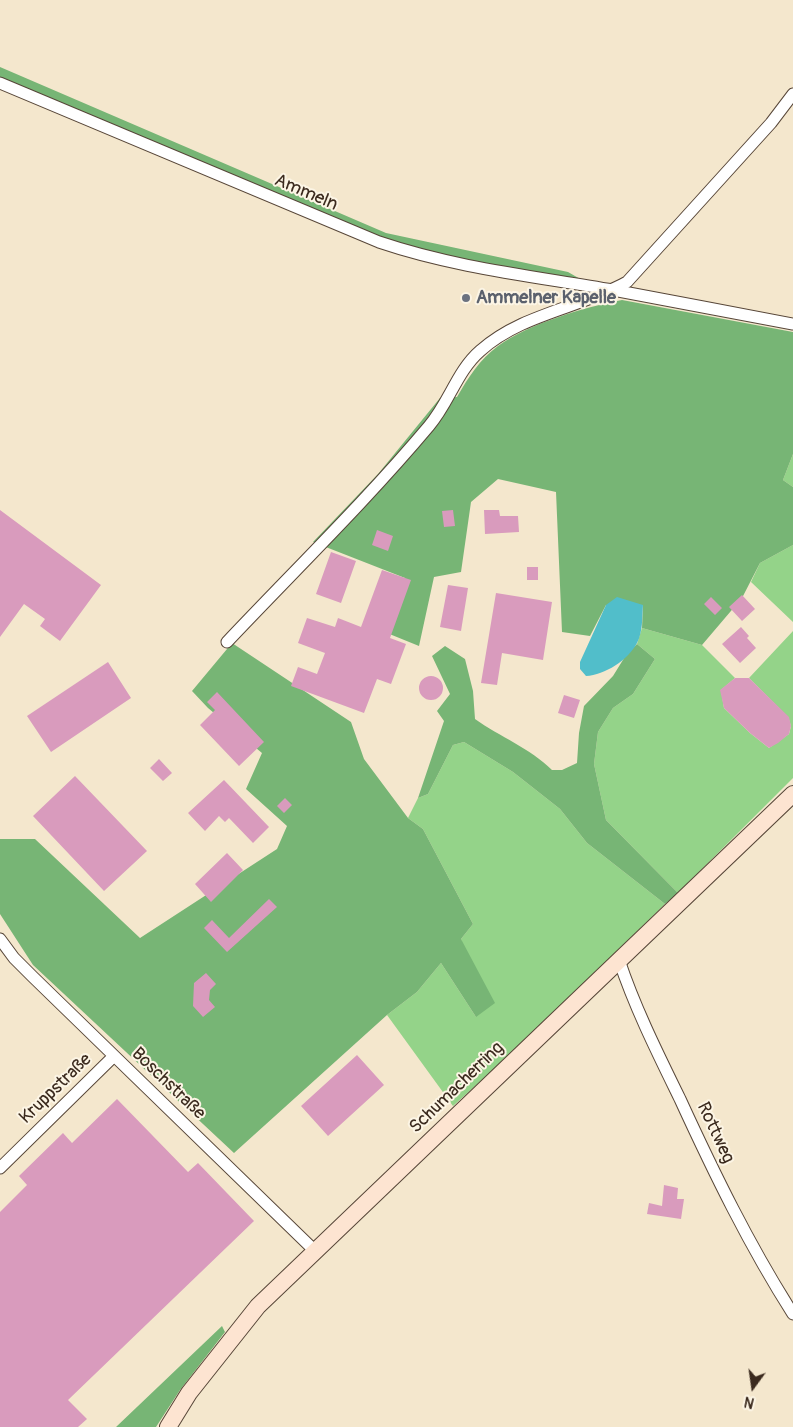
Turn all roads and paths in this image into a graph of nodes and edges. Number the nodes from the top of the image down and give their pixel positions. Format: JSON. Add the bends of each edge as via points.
{"nodes":[{"id":1,"x":0,"y":83,"type":"edge"},
{"id":2,"x":793,"y":94,"type":"edge"},
{"id":3,"x":612,"y":290,"type":"junction"},
{"id":4,"x":793,"y":324,"type":"edge"},
{"id":5,"x":226,"y":642,"type":"dead end"},
{"id":6,"x":793,"y":794,"type":"edge"},
{"id":7,"x":0,"y":939,"type":"edge"},
{"id":8,"x":619,"y":960,"type":"junction"},
{"id":9,"x":114,"y":1056,"type":"junction"},
{"id":10,"x":0,"y":1168,"type":"edge"},
{"id":11,"x":315,"y":1251,"type":"junction"},
{"id":12,"x":793,"y":1314,"type":"edge"},
{"id":13,"x":168,"y":1427,"type":"edge"}],
"edges":[{"from":1,"to":3,"type":"street","name":"Ammeln","via":[[379,242],[422,257]]},
{"from":2,"to":3,"type":"street","via":[[627,282]]},
{"from":3,"to":4,"type":"street","name":"Ammeln"},
{"from":3,"to":5,"type":"street","via":[[518,326],[481,350],[460,376],[430,425]]},
{"from":6,"to":8,"type":"main road","name":"Schumacherring"},
{"from":7,"to":9,"type":"street","name":"Boschstraße","via":[[14,958]]},
{"from":8,"to":11,"type":"main road","name":"Schumacherring"},
{"from":8,"to":12,"type":"street","name":"Rottweg","via":[[655,1046],[725,1195]]},
{"from":9,"to":10,"type":"street","name":"Kruppstraße"},
{"from":9,"to":11,"type":"street","name":"Boschstraße"},
{"from":11,"to":13,"type":"main road","name":"Schumacherring","via":[[252,1313],[188,1393]]}]}
